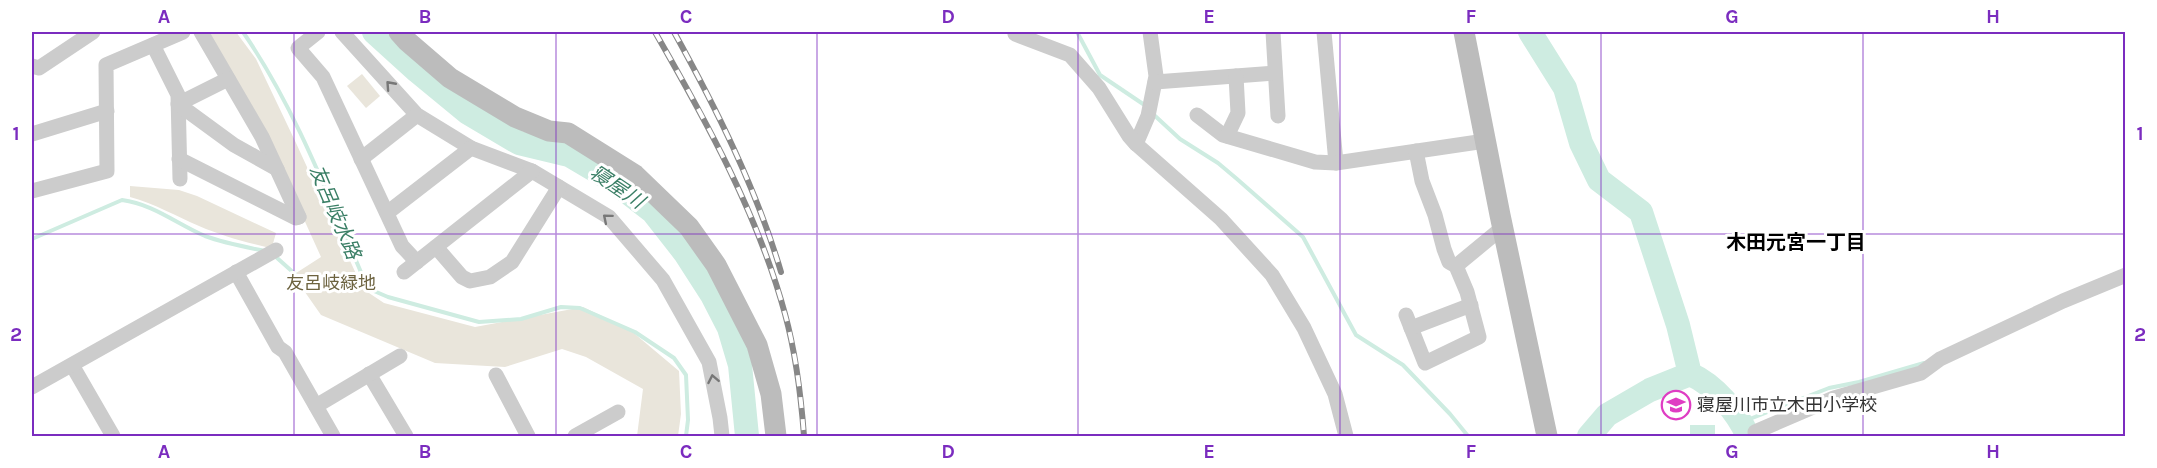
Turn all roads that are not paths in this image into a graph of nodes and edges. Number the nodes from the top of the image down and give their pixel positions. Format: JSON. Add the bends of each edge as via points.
{"nodes":[{"id":1,"x":93,"y":32,"type":"edge"},
{"id":2,"x":183,"y":32,"type":"edge"},
{"id":3,"x":201,"y":32,"type":"edge"},
{"id":4,"x":318,"y":32,"type":"edge"},
{"id":5,"x":342,"y":32,"type":"edge"},
{"id":6,"x":399,"y":32,"type":"edge"},
{"id":7,"x":1150,"y":32,"type":"edge"},
{"id":8,"x":1273,"y":32,"type":"edge"},
{"id":9,"x":1324,"y":32,"type":"edge"},
{"id":10,"x":1464,"y":32,"type":"edge"},
{"id":11,"x":1016,"y":34,"type":"dead end"},
{"id":12,"x":153,"y":45,"type":"junction"},
{"id":13,"x":32,"y":66,"type":"edge"},
{"id":14,"x":1275,"y":73,"type":"junction"},
{"id":15,"x":1236,"y":76,"type":"junction"},
{"id":16,"x":228,"y":79,"type":"junction"},
{"id":17,"x":1155,"y":82,"type":"junction"},
{"id":18,"x":178,"y":104,"type":"junction"},
{"id":19,"x":106,"y":111,"type":"junction"},
{"id":20,"x":417,"y":115,"type":"junction"},
{"id":21,"x":1197,"y":115,"type":"dead end"},
{"id":22,"x":1278,"y":116,"type":"dead end"},
{"id":23,"x":32,"y":134,"type":"edge"},
{"id":24,"x":1227,"y":136,"type":"junction"},
{"id":25,"x":1485,"y":141,"type":"junction"},
{"id":26,"x":1137,"y":144,"type":"junction"},
{"id":27,"x":471,"y":148,"type":"junction"},
{"id":28,"x":1416,"y":151,"type":"junction"},
{"id":29,"x":179,"y":159,"type":"junction"},
{"id":30,"x":361,"y":159,"type":"junction"},
{"id":31,"x":1336,"y":163,"type":"junction"},
{"id":32,"x":277,"y":170,"type":"junction"},
{"id":33,"x":532,"y":171,"type":"junction"},
{"id":34,"x":180,"y":179,"type":"dead end"},
{"id":35,"x":559,"y":187,"type":"junction"},
{"id":36,"x":32,"y":191,"type":"edge"},
{"id":37,"x":387,"y":213,"type":"junction"},
{"id":38,"x":1502,"y":228,"type":"junction"},
{"id":39,"x":436,"y":247,"type":"junction"},
{"id":40,"x":276,"y":250,"type":"dead end"},
{"id":41,"x":417,"y":262,"type":"junction"},
{"id":42,"x":1456,"y":266,"type":"junction"},
{"id":43,"x":236,"y":272,"type":"junction"},
{"id":44,"x":404,"y":272,"type":"dead end"},
{"id":45,"x":2126,"y":275,"type":"edge"},
{"id":46,"x":1471,"y":305,"type":"junction"},
{"id":47,"x":400,"y":356,"type":"dead end"},
{"id":48,"x":72,"y":365,"type":"junction"},
{"id":49,"x":369,"y":374,"type":"junction"},
{"id":50,"x":496,"y":375,"type":"dead end"},
{"id":51,"x":32,"y":387,"type":"edge"},
{"id":52,"x":316,"y":406,"type":"junction"},
{"id":53,"x":618,"y":412,"type":"dead end"},
{"id":54,"x":1755,"y":432,"type":"dead end"},
{"id":55,"x":113,"y":436,"type":"edge"},
{"id":56,"x":333,"y":436,"type":"edge"},
{"id":57,"x":406,"y":436,"type":"edge"},
{"id":58,"x":528,"y":436,"type":"edge"},
{"id":59,"x":575,"y":436,"type":"edge"},
{"id":60,"x":722,"y":436,"type":"edge"},
{"id":61,"x":776,"y":436,"type":"edge"},
{"id":62,"x":1346,"y":436,"type":"edge"},
{"id":63,"x":1547,"y":436,"type":"edge"}],
"edges":[{"from":1,"to":13,"type":"street","via":[[39,68]]},
{"from":2,"to":12,"type":"street"},
{"from":3,"to":16,"type":"street"},
{"from":4,"to":30,"type":"street","via":[[298,48],[323,77]]},
{"from":20,"to":5,"type":"street","one_way":true},
{"from":6,"to":61,"type":"street","via":[[450,78],[515,117],[549,131],[568,133],[635,175],[689,227],[716,265],[758,345],[771,394]]},
{"from":7,"to":17,"type":"street"},
{"from":8,"to":14,"type":"street"},
{"from":9,"to":31,"type":"street"},
{"from":10,"to":25,"type":"street"},
{"from":11,"to":26,"type":"street","via":[[1070,55],[1099,88]]},
{"from":12,"to":18,"type":"street","via":[[178,95]]},
{"from":12,"to":19,"type":"street","via":[[106,65]]},
{"from":14,"to":15,"type":"street"},
{"from":14,"to":22,"type":"street"},
{"from":15,"to":17,"type":"street"},
{"from":15,"to":24,"type":"street","via":[[1238,113]]},
{"from":16,"to":18,"type":"street"},
{"from":16,"to":32,"type":"street"},
{"from":17,"to":26,"type":"street"},
{"from":18,"to":29,"type":"street"},
{"from":18,"to":32,"type":"street","via":[[234,145]]},
{"from":19,"to":23,"type":"street"},
{"from":19,"to":36,"type":"street","via":[[107,171]]},
{"from":20,"to":27,"type":"street"},
{"from":20,"to":30,"type":"street"},
{"from":21,"to":24,"type":"street"},
{"from":24,"to":31,"type":"street","via":[[1315,162]]},
{"from":25,"to":28,"type":"street"},
{"from":25,"to":38,"type":"street"},
{"from":26,"to":62,"type":"street","via":[[1221,219],[1272,275],[1304,328],[1335,394]]},
{"from":27,"to":33,"type":"street"},
{"from":27,"to":37,"type":"street"},
{"from":28,"to":31,"type":"street"},
{"from":28,"to":42,"type":"street","via":[[1444,249],[1449,262]]},
{"from":29,"to":32,"type":"street","via":[[296,218],[299,216]]},
{"from":29,"to":34,"type":"street"},
{"from":30,"to":37,"type":"street"},
{"from":33,"to":35,"type":"street"},
{"from":33,"to":39,"type":"street"},
{"from":35,"to":39,"type":"street","via":[[512,262],[490,277],[470,281],[462,277]]},
{"from":60,"to":35,"type":"street","one_way":true,"via":[[709,362],[663,280],[609,217]]},
{"from":37,"to":41,"type":"street","via":[[402,246]]},
{"from":38,"to":42,"type":"street"},
{"from":38,"to":63,"type":"street"},
{"from":39,"to":41,"type":"street"},
{"from":40,"to":43,"type":"street"},
{"from":41,"to":44,"type":"street"},
{"from":42,"to":46,"type":"street"},
{"from":43,"to":48,"type":"street"},
{"from":43,"to":52,"type":"street"},
{"from":45,"to":54,"type":"street","via":[[1940,359],[1921,373],[1834,398]]},
{"from":46,"to":46,"type":"street","via":[[1409,321],[1425,363],[1479,337]]},
{"from":47,"to":49,"type":"street"},
{"from":48,"to":51,"type":"street"},
{"from":48,"to":55,"type":"street"},
{"from":49,"to":52,"type":"street"},
{"from":49,"to":57,"type":"street"},
{"from":50,"to":58,"type":"street"},
{"from":52,"to":56,"type":"street"},
{"from":53,"to":59,"type":"street"}]}
